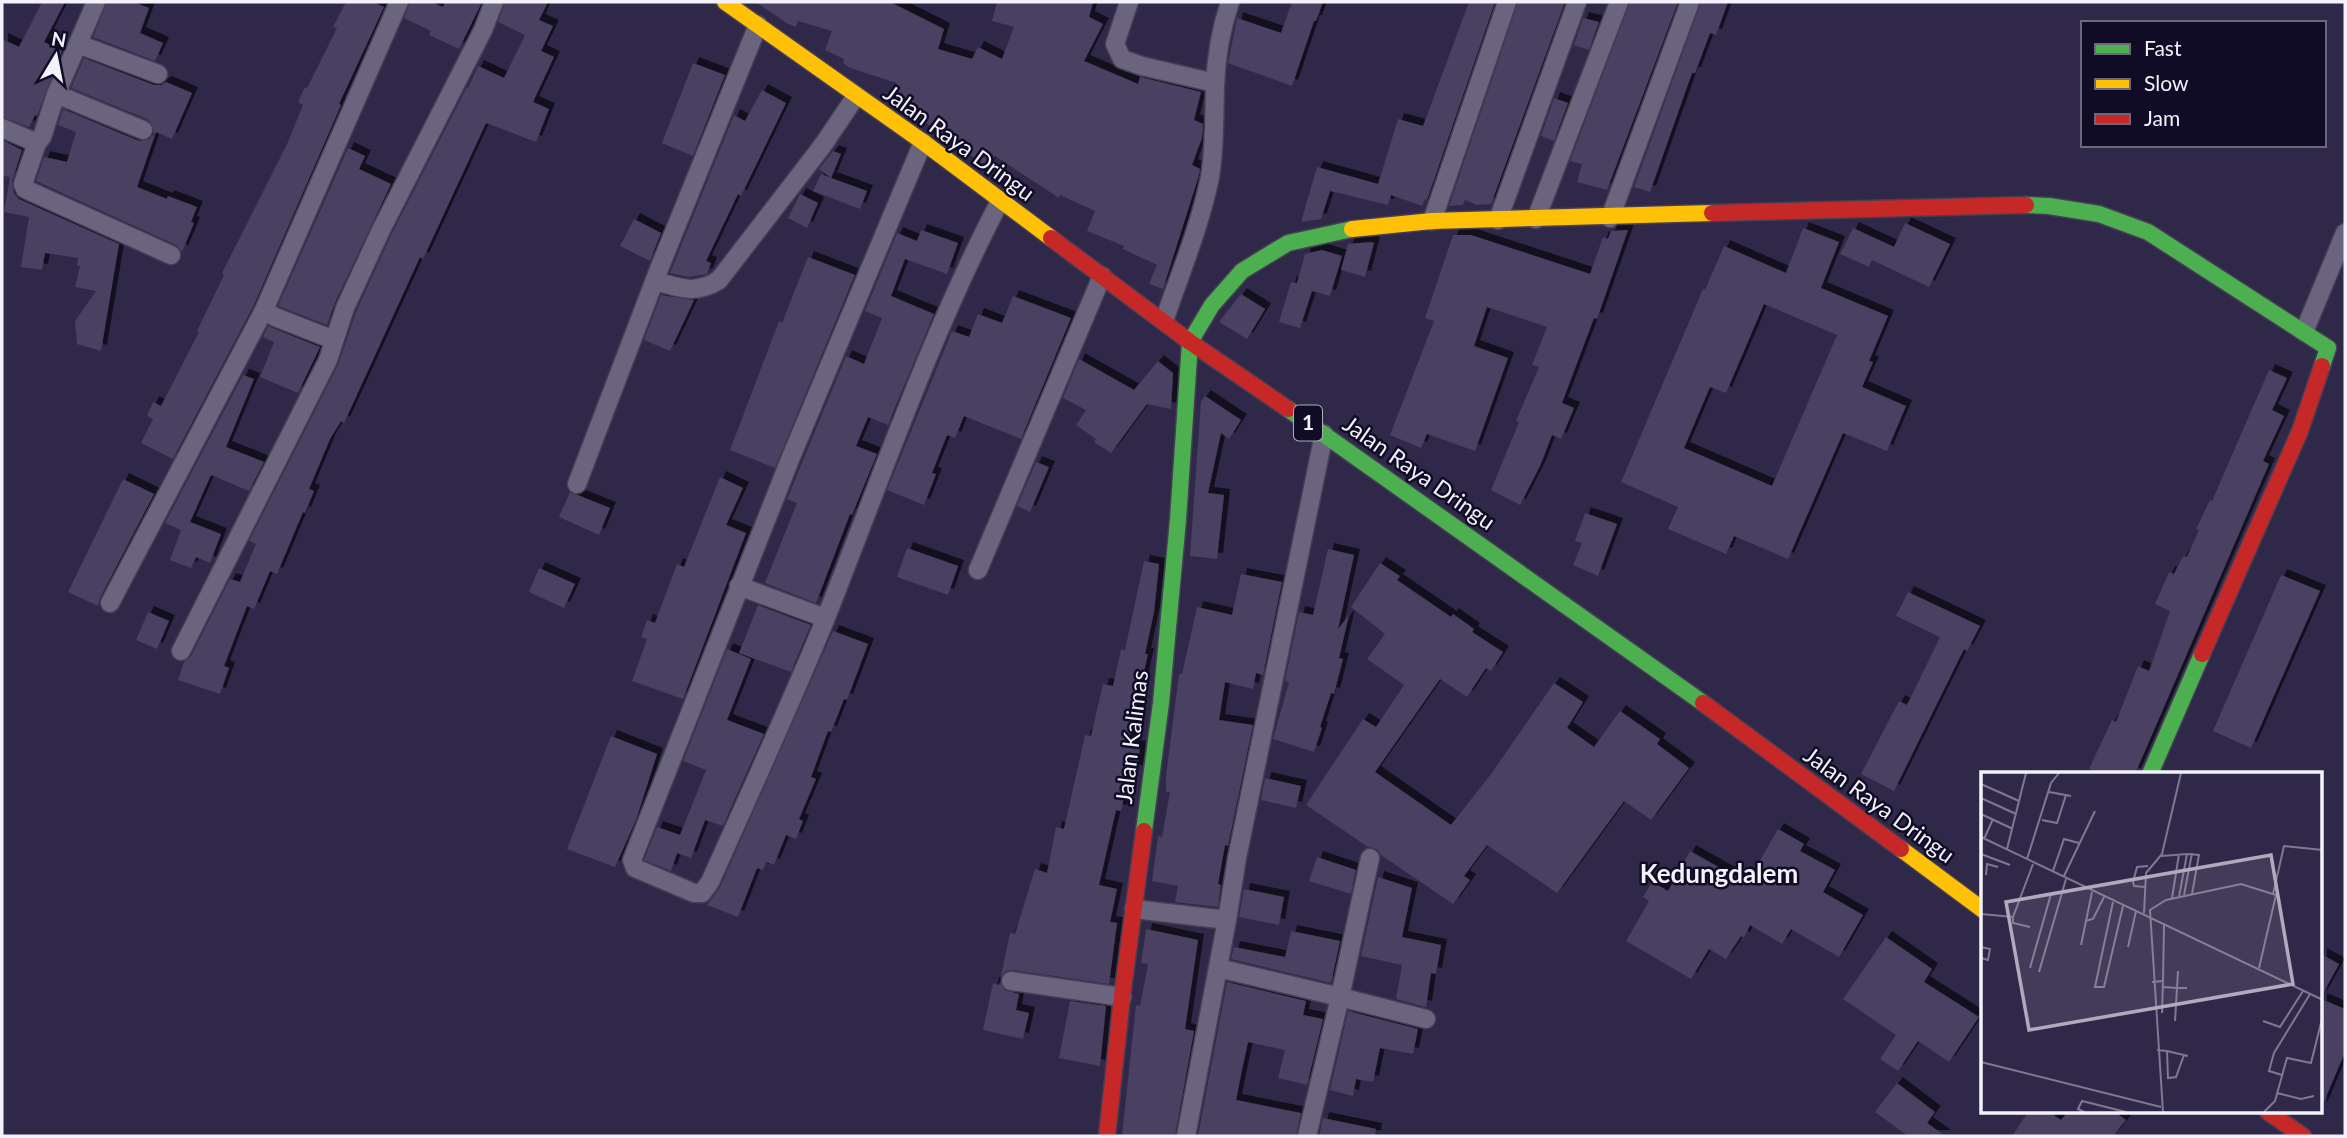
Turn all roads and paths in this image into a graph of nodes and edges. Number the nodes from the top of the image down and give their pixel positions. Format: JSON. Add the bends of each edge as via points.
{"nodes":[{"id":1,"x":96,"y":2,"type":"edge"},
{"id":2,"x":399,"y":2,"type":"edge"},
{"id":3,"x":494,"y":2,"type":"edge"},
{"id":4,"x":725,"y":2,"type":"edge"},
{"id":5,"x":1129,"y":2,"type":"edge"},
{"id":6,"x":1230,"y":2,"type":"edge"},
{"id":7,"x":1507,"y":2,"type":"edge"},
{"id":8,"x":1577,"y":2,"type":"edge"},
{"id":9,"x":1619,"y":2,"type":"edge"},
{"id":10,"x":1690,"y":2,"type":"edge"},
{"id":11,"x":758,"y":25,"type":"junction"},
{"id":12,"x":78,"y":44,"type":"junction"},
{"id":13,"x":158,"y":75,"type":"dead end"},
{"id":14,"x":1215,"y":83,"type":"junction"},
{"id":15,"x":57,"y":94,"type":"junction"},
{"id":16,"x":856,"y":96,"type":"junction"},
{"id":17,"x":2,"y":128,"type":"edge"},
{"id":18,"x":143,"y":130,"type":"dead end"},
{"id":19,"x":923,"y":142,"type":"junction"},
{"id":20,"x":37,"y":143,"type":"junction"},
{"id":21,"x":1000,"y":201,"type":"junction"},
{"id":22,"x":1610,"y":218,"type":"junction"},
{"id":23,"x":1536,"y":219,"type":"junction"},
{"id":24,"x":1498,"y":220,"type":"junction"},
{"id":25,"x":1432,"y":221,"type":"junction"},
{"id":26,"x":2345,"y":233,"type":"edge"},
{"id":27,"x":171,"y":255,"type":"dead end"},
{"id":28,"x":1102,"y":276,"type":"junction"},
{"id":29,"x":654,"y":281,"type":"junction"},
{"id":30,"x":264,"y":310,"type":"junction"},
{"id":31,"x":1164,"y":321,"type":"junction"},
{"id":32,"x":2304,"y":332,"type":"junction"},
{"id":33,"x":334,"y":340,"type":"junction"},
{"id":34,"x":1191,"y":342,"type":"junction"},
{"id":35,"x":1324,"y":433,"type":"junction"},
{"id":36,"x":577,"y":484,"type":"dead end"},
{"id":37,"x":978,"y":570,"type":"dead end"},
{"id":38,"x":739,"y":586,"type":"junction"},
{"id":39,"x":110,"y":603,"type":"dead end"},
{"id":40,"x":825,"y":618,"type":"junction"},
{"id":41,"x":181,"y":651,"type":"dead end"},
{"id":42,"x":2151,"y":772,"type":"edge"},
{"id":43,"x":1370,"y":858,"type":"dead end"},
{"id":44,"x":1134,"y":909,"type":"junction"},
{"id":45,"x":1981,"y":909,"type":"edge"},
{"id":46,"x":1227,"y":920,"type":"junction"},
{"id":47,"x":1218,"y":968,"type":"junction"},
{"id":48,"x":1011,"y":981,"type":"dead end"},
{"id":49,"x":1122,"y":997,"type":"junction"},
{"id":50,"x":1340,"y":997,"type":"junction"},
{"id":51,"x":1426,"y":1019,"type":"dead end"},
{"id":52,"x":2271,"y":1114,"type":"edge"},
{"id":53,"x":1107,"y":1136,"type":"edge"},
{"id":54,"x":1186,"y":1136,"type":"edge"},
{"id":55,"x":1307,"y":1136,"type":"edge"},
{"id":56,"x":2303,"y":1136,"type":"edge"}],
"edges":[{"from":1,"to":12,"type":"street"},
{"from":2,"to":30,"type":"street"},
{"from":3,"to":33,"type":"street","via":[[381,230]]},
{"from":4,"to":11,"type":"main road","name":"Jalan Raya Dringu","number":"1"},
{"from":5,"to":14,"type":"street","via":[[1115,44],[1122,58]]},
{"from":6,"to":14,"type":"street"},
{"from":7,"to":25,"type":"street"},
{"from":8,"to":24,"type":"street"},
{"from":9,"to":23,"type":"street"},
{"from":10,"to":22,"type":"street"},
{"from":11,"to":16,"type":"main road","name":"Jalan Raya Dringu","number":"1"},
{"from":11,"to":29,"type":"street"},
{"from":12,"to":13,"type":"street"},
{"from":12,"to":15,"type":"street"},
{"from":14,"to":31,"type":"street","via":[[1210,177]]},
{"from":15,"to":18,"type":"street"},
{"from":15,"to":20,"type":"street"},
{"from":16,"to":19,"type":"main road","name":"Jalan Raya Dringu","number":"1"},
{"from":16,"to":29,"type":"street","via":[[719,279],[694,290]]},
{"from":17,"to":20,"type":"street"},
{"from":19,"to":21,"type":"main road","name":"Jalan Raya Dringu","number":"1"},
{"from":19,"to":38,"type":"street"},
{"from":20,"to":27,"type":"street","via":[[25,190]]},
{"from":21,"to":28,"type":"main road","name":"Jalan Raya Dringu","number":"1"},
{"from":21,"to":40,"type":"street","via":[[896,432]]},
{"from":22,"to":23,"type":"main road"},
{"from":22,"to":32,"type":"main road","via":[[2005,205],[2099,214],[2148,232]]},
{"from":23,"to":24,"type":"main road"},
{"from":24,"to":25,"type":"main road"},
{"from":25,"to":34,"type":"main road","via":[[1339,230],[1288,243],[1235,279],[1212,305]]},
{"from":26,"to":32,"type":"street"},
{"from":28,"to":31,"type":"main road","name":"Jalan Raya Dringu","number":"1"},
{"from":28,"to":37,"type":"street"},
{"from":29,"to":36,"type":"street"},
{"from":30,"to":33,"type":"street"},
{"from":30,"to":39,"type":"street"},
{"from":31,"to":34,"type":"main road","name":"Jalan Raya Dringu","number":"1"},
{"from":32,"to":42,"type":"main road","via":[[2328,348],[2300,431]]},
{"from":33,"to":41,"type":"street"},
{"from":34,"to":35,"type":"main road","name":"Jalan Raya Dringu","number":"1"},
{"from":34,"to":44,"type":"main road","name":"Jalan Kalimas","via":[[1161,703]]},
{"from":35,"to":45,"type":"main road","name":"Jalan Raya Dringu","number":"1","via":[[1716,712]]},
{"from":35,"to":46,"type":"street"},
{"from":38,"to":40,"type":"street"},
{"from":38,"to":40,"type":"street","via":[[632,859],[635,868],[694,893],[702,893],[710,882]]},
{"from":43,"to":50,"type":"street"},
{"from":44,"to":46,"type":"street"},
{"from":44,"to":49,"type":"main road","name":"Jalan Kalimas"},
{"from":46,"to":47,"type":"street"},
{"from":47,"to":50,"type":"street"},
{"from":47,"to":54,"type":"street"},
{"from":48,"to":49,"type":"street"},
{"from":49,"to":53,"type":"main road","name":"Jalan Kalimas"},
{"from":50,"to":51,"type":"street"},
{"from":50,"to":55,"type":"street"},
{"from":52,"to":56,"type":"main road"}]}
